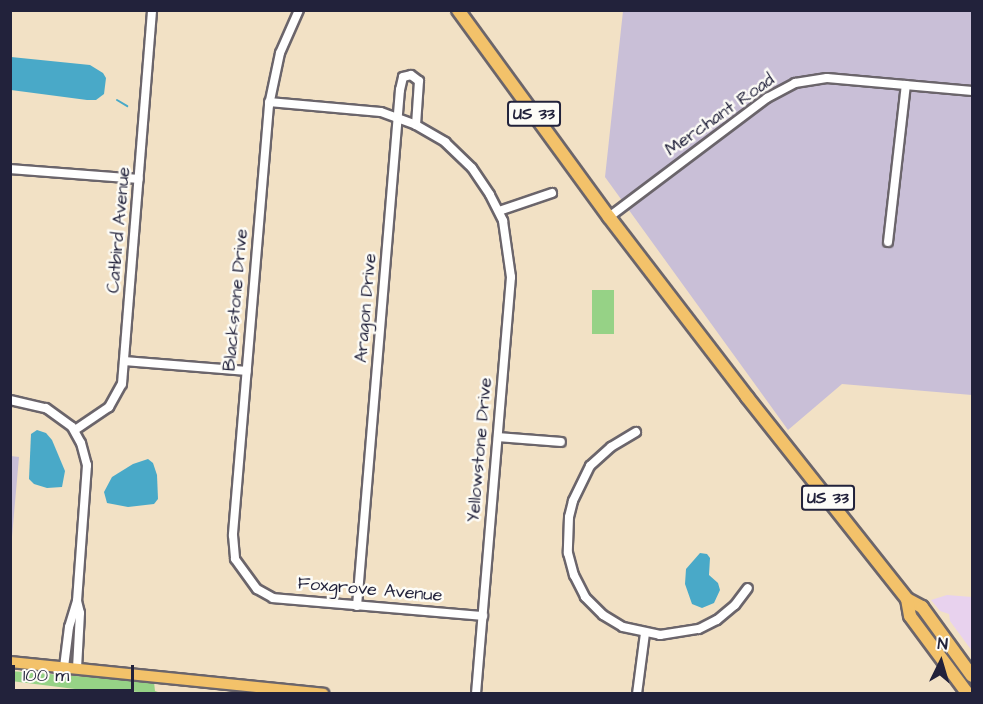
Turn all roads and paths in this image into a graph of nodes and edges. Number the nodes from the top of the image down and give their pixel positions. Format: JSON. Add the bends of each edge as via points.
{"nodes":[{"id":1,"x":152,"y":10,"type":"edge"},
{"id":2,"x":298,"y":10,"type":"edge"},
{"id":3,"x":458,"y":10,"type":"edge"},
{"id":4,"x":906,"y":85,"type":"junction"},
{"id":5,"x":972,"y":91,"type":"edge"},
{"id":6,"x":269,"y":102,"type":"junction"},
{"id":7,"x":398,"y":117,"type":"junction"},
{"id":8,"x":416,"y":125,"type":"junction"},
{"id":9,"x":10,"y":169,"type":"edge"},
{"id":10,"x":140,"y":179,"type":"junction"},
{"id":11,"x":552,"y":193,"type":"dead end"},
{"id":12,"x":499,"y":211,"type":"junction"},
{"id":13,"x":609,"y":217,"type":"junction"},
{"id":14,"x":888,"y":242,"type":"dead end"},
{"id":15,"x":125,"y":361,"type":"junction"},
{"id":16,"x":247,"y":371,"type":"junction"},
{"id":17,"x":10,"y":400,"type":"edge"},
{"id":18,"x":75,"y":430,"type":"junction"},
{"id":19,"x":636,"y":432,"type":"dead end"},
{"id":20,"x":498,"y":437,"type":"junction"},
{"id":21,"x":561,"y":442,"type":"dead end"},
{"id":22,"x":748,"y":588,"type":"dead end"},
{"id":23,"x":257,"y":589,"type":"joint"},
{"id":24,"x":907,"y":599,"type":"junction"},
{"id":25,"x":77,"y":601,"type":"junction"},
{"id":26,"x":357,"y":606,"type":"junction"},
{"id":27,"x":483,"y":616,"type":"junction"},
{"id":28,"x":645,"y":633,"type":"junction"},
{"id":29,"x":10,"y":662,"type":"edge"},
{"id":30,"x":64,"y":667,"type":"junction"},
{"id":31,"x":77,"y":668,"type":"junction"},
{"id":32,"x":972,"y":676,"type":"edge"},
{"id":33,"x":324,"y":693,"type":"edge"},
{"id":34,"x":476,"y":693,"type":"edge"},
{"id":35,"x":637,"y":693,"type":"edge"},
{"id":36,"x":968,"y":693,"type":"edge"}],
"edges":[{"from":1,"to":10,"type":"street","name":"Catbird Avenue"},
{"from":2,"to":6,"type":"street","name":"Blackstone Drive","via":[[280,53]]},
{"from":3,"to":13,"type":"highway","number":"US 33"},
{"from":4,"to":5,"type":"street","name":"Merchant Road"},
{"from":4,"to":13,"type":"street","name":"Merchant Road","via":[[827,78],[795,83],[767,98]]},
{"from":4,"to":14,"type":"street"},
{"from":6,"to":7,"type":"street","name":"Yellowstone Drive","via":[[381,112]]},
{"from":6,"to":16,"type":"street","name":"Blackstone Drive"},
{"from":7,"to":8,"type":"street","name":"Yellowstone Drive"},
{"from":7,"to":8,"type":"street","name":"Aragon Drive","via":[[403,77],[414,75],[420,85]]},
{"from":7,"to":26,"type":"street","name":"Aragon Drive"},
{"from":8,"to":12,"type":"street","name":"Yellowstone Drive","via":[[445,142],[472,168]]},
{"from":9,"to":10,"type":"street"},
{"from":10,"to":15,"type":"street","name":"Catbird Avenue"},
{"from":11,"to":12,"type":"street"},
{"from":12,"to":20,"type":"street","name":"Yellowstone Drive","via":[[506,233],[511,278]]},
{"from":13,"to":24,"type":"highway","number":"US 33"},
{"from":15,"to":16,"type":"street"},
{"from":15,"to":18,"type":"street","name":"Catbird Avenue","via":[[122,384],[114,401]]},
{"from":16,"to":23,"type":"street","name":"Blackstone Drive","via":[[233,546],[237,565]]},
{"from":17,"to":18,"type":"street","via":[[46,408]]},
{"from":18,"to":25,"type":"street","via":[[87,472]]},
{"from":19,"to":28,"type":"street","via":[[590,466],[573,501],[568,553],[585,597],[609,620]]},
{"from":20,"to":21,"type":"street"},
{"from":20,"to":27,"type":"street","name":"Yellowstone Drive"},
{"from":22,"to":28,"type":"street","via":[[735,605],[699,629],[678,634]]},
{"from":23,"to":26,"type":"street","name":"Foxgrove Avenue","via":[[284,600]]},
{"from":24,"to":32,"type":"highway","number":"US 33","via":[[922,607]]},
{"from":24,"to":36,"type":"highway","number":"US 33","via":[[909,615]]},
{"from":25,"to":30,"type":"street"},
{"from":25,"to":31,"type":"street"},
{"from":26,"to":27,"type":"street","name":"Foxgrove Avenue"},
{"from":27,"to":34,"type":"street","name":"Yellowstone Drive"},
{"from":28,"to":35,"type":"street"},
{"from":29,"to":30,"type":"main road"},
{"from":30,"to":31,"type":"main road"},
{"from":31,"to":33,"type":"main road"}]}
